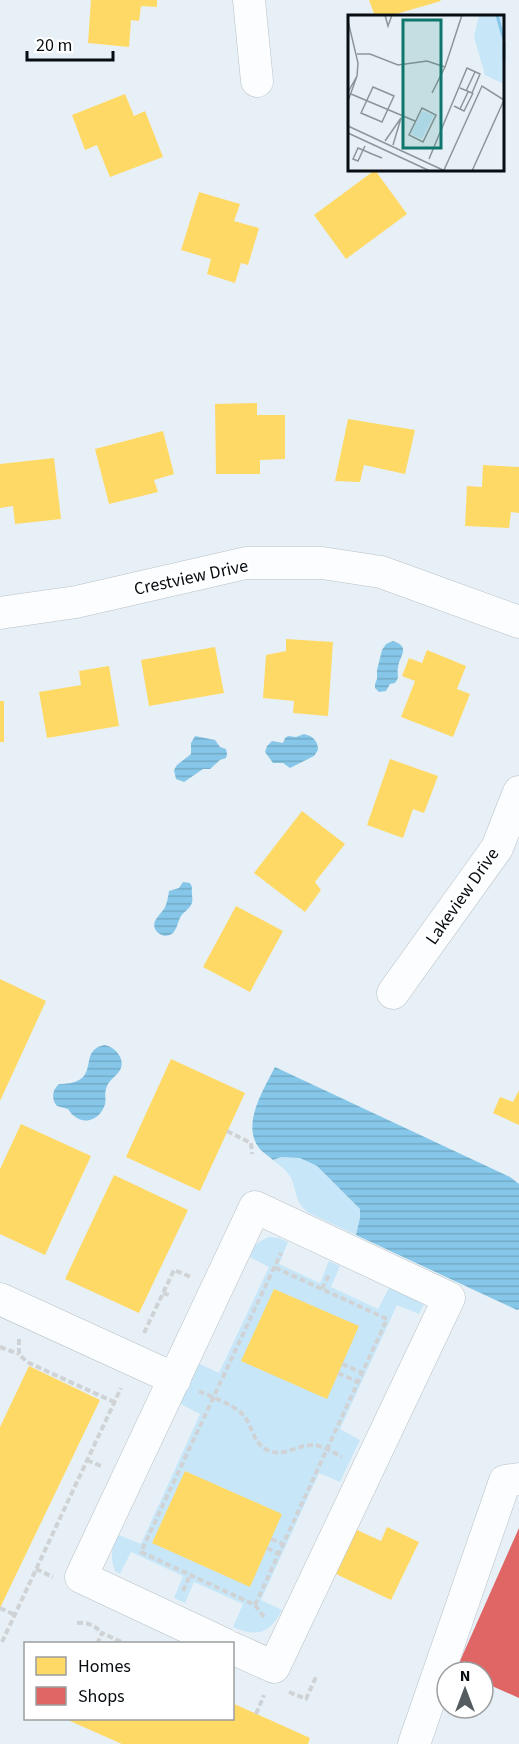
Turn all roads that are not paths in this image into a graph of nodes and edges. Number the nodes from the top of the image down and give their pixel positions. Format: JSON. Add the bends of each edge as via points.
{"nodes":[{"id":1,"x":249,"y":0,"type":"edge"},
{"id":2,"x":257,"y":81,"type":"dead end"},
{"id":3,"x":0,"y":613,"type":"edge"},
{"id":4,"x":519,"y":622,"type":"edge"},
{"id":5,"x":519,"y":792,"type":"edge"},
{"id":6,"x":393,"y":993,"type":"dead end"},
{"id":7,"x":0,"y":1299,"type":"edge"},
{"id":8,"x":185,"y":1384,"type":"junction"},
{"id":9,"x":519,"y":1479,"type":"edge"},
{"id":10,"x":220,"y":1642,"type":"edge"},
{"id":11,"x":234,"y":1649,"type":"edge"},
{"id":12,"x":414,"y":1744,"type":"edge"}],
"edges":[{"from":1,"to":2,"type":"street"},
{"from":3,"to":4,"type":"street","name":"Crestview Drive","via":[[76,603],[246,563],[322,563],[381,572]]},
{"from":5,"to":6,"type":"street","name":"Lakeview Drive","via":[[497,848]]},
{"from":7,"to":8,"type":"street"},
{"from":8,"to":10,"type":"street","via":[[81,1577]]},
{"from":8,"to":11,"type":"street","via":[[255,1207],[449,1298],[274,1667]]},
{"from":9,"to":12,"type":"street","via":[[505,1481]]}]}
